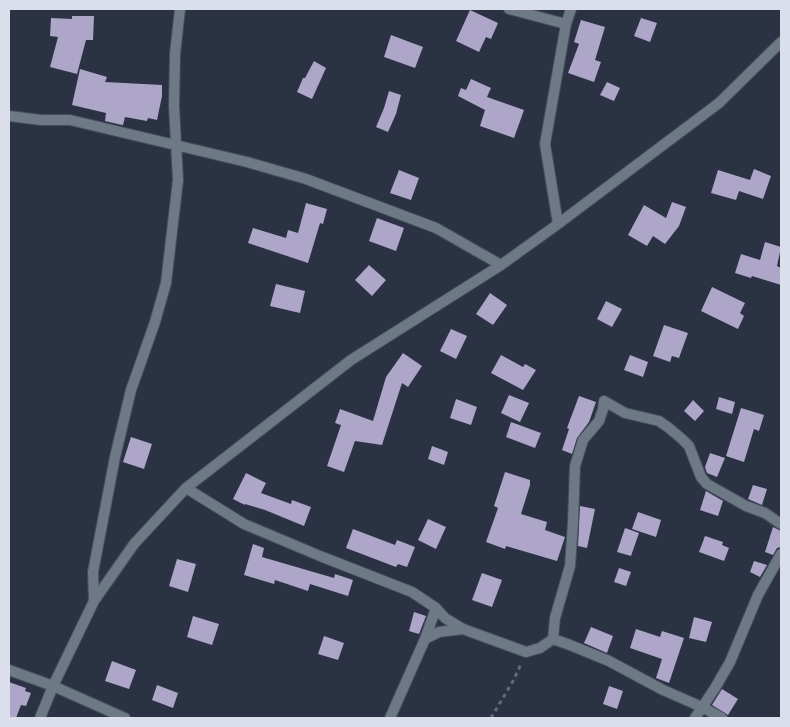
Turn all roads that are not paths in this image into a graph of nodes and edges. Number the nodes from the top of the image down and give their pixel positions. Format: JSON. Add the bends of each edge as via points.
{"nodes":[{"id":1,"x":180,"y":9,"type":"edge"},
{"id":2,"x":509,"y":9,"type":"edge"},
{"id":3,"x":571,"y":9,"type":"edge"},
{"id":4,"x":566,"y":24,"type":"junction"},
{"id":5,"x":781,"y":42,"type":"edge"},
{"id":6,"x":9,"y":116,"type":"edge"},
{"id":7,"x":176,"y":146,"type":"junction"},
{"id":8,"x":558,"y":224,"type":"junction"},
{"id":9,"x":501,"y":265,"type":"junction"},
{"id":10,"x":186,"y":488,"type":"junction"},
{"id":11,"x":781,"y":524,"type":"edge"},
{"id":12,"x":781,"y":554,"type":"edge"},
{"id":13,"x":94,"y":601,"type":"junction"},
{"id":14,"x":436,"y":608,"type":"junction"},
{"id":15,"x":463,"y":629,"type":"junction"},
{"id":16,"x":425,"y":639,"type":"junction"},
{"id":17,"x":553,"y":639,"type":"junction"},
{"id":18,"x":9,"y":670,"type":"edge"},
{"id":19,"x":53,"y":686,"type":"junction"},
{"id":20,"x":702,"y":707,"type":"junction"},
{"id":21,"x":40,"y":718,"type":"edge"},
{"id":22,"x":125,"y":718,"type":"edge"},
{"id":23,"x":390,"y":718,"type":"edge"},
{"id":24,"x":696,"y":718,"type":"edge"},
{"id":25,"x":722,"y":718,"type":"edge"}],
"edges":[{"from":1,"to":7,"type":"street","via":[[175,54]]},
{"from":2,"to":4,"type":"street"},
{"from":3,"to":4,"type":"street"},
{"from":4,"to":8,"type":"street","via":[[545,144]]},
{"from":5,"to":8,"type":"street","via":[[719,103]]},
{"from":6,"to":7,"type":"street","via":[[70,120]]},
{"from":7,"to":9,"type":"street","via":[[306,179],[436,228]]},
{"from":7,"to":13,"type":"street","via":[[178,180],[166,283],[131,390],[115,457],[93,572]]},
{"from":8,"to":9,"type":"street"},
{"from":9,"to":10,"type":"street","via":[[351,360]]},
{"from":10,"to":13,"type":"street","via":[[134,544]]},
{"from":10,"to":14,"type":"street","via":[[244,524],[412,592]]},
{"from":11,"to":17,"type":"street","via":[[707,484],[689,446],[659,421],[625,412],[604,401],[599,421],[583,440],[575,466],[570,566],[555,618]]},
{"from":12,"to":20,"type":"street","via":[[758,595],[730,662]]},
{"from":13,"to":19,"type":"street"},
{"from":14,"to":15,"type":"street"},
{"from":14,"to":16,"type":"street"},
{"from":15,"to":16,"type":"street","via":[[439,632]]},
{"from":15,"to":17,"type":"street","via":[[526,652]]},
{"from":16,"to":23,"type":"street"},
{"from":17,"to":20,"type":"street","via":[[609,661]]},
{"from":18,"to":19,"type":"street"},
{"from":19,"to":21,"type":"street"},
{"from":19,"to":22,"type":"street"},
{"from":20,"to":24,"type":"street"},
{"from":20,"to":25,"type":"street"}]}
